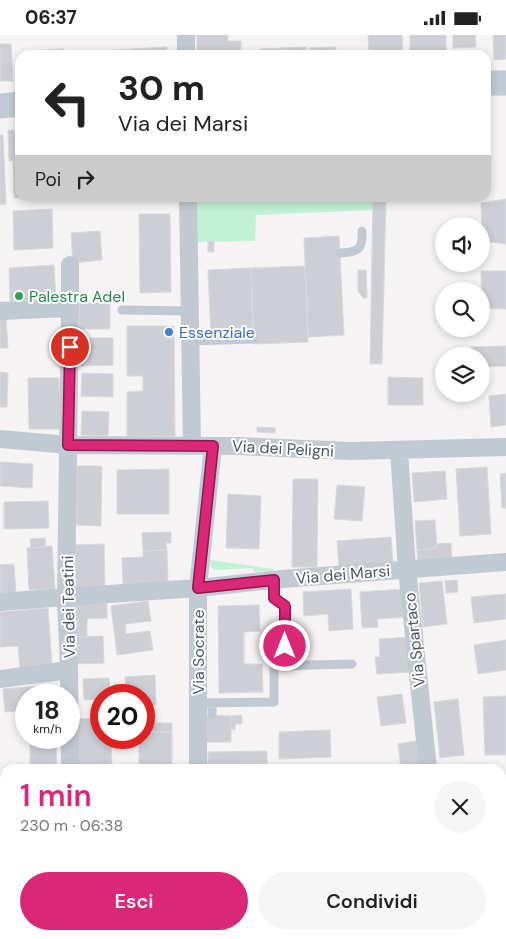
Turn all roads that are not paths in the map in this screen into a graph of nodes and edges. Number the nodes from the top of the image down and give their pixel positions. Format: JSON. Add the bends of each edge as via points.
{"nodes":[{"id":1,"x":186,"y":35,"type":"edge"},
{"id":2,"x":186,"y":50,"type":"edge"},
{"id":3,"x":491,"y":83,"type":"edge"},
{"id":4,"x":506,"y":83,"type":"edge"},
{"id":5,"x":15,"y":104,"type":"edge"},
{"id":6,"x":0,"y":106,"type":"edge"},
{"id":7,"x":188,"y":202,"type":"edge"},
{"id":8,"x":362,"y":231,"type":"dead end"},
{"id":9,"x":340,"y":253,"type":"dead end"},
{"id":10,"x":70,"y":265,"type":"dead end"},
{"id":11,"x":70,"y":308,"type":"junction"},
{"id":12,"x":122,"y":310,"type":"dead end"},
{"id":13,"x":0,"y":311,"type":"edge"},
{"id":14,"x":190,"y":311,"type":"junction"},
{"id":15,"x":253,"y":339,"type":"dead end"},
{"id":16,"x":190,"y":341,"type":"junction"},
{"id":17,"x":0,"y":439,"type":"edge"},
{"id":18,"x":68,"y":445,"type":"junction"},
{"id":19,"x":192,"y":446,"type":"junction"},
{"id":20,"x":213,"y":446,"type":"junction"},
{"id":21,"x":506,"y":447,"type":"edge"},
{"id":22,"x":398,"y":451,"type":"junction"},
{"id":23,"x":506,"y":562,"type":"edge"},
{"id":24,"x":407,"y":569,"type":"junction"},
{"id":25,"x":278,"y":580,"type":"junction"},
{"id":26,"x":198,"y":588,"type":"junction"},
{"id":27,"x":66,"y":597,"type":"junction"},
{"id":28,"x":0,"y":603,"type":"edge"},
{"id":29,"x":285,"y":646,"type":"dead end"},
{"id":30,"x":352,"y":664,"type":"dead end"},
{"id":31,"x":69,"y":670,"type":"junction"},
{"id":32,"x":0,"y":679,"type":"edge"},
{"id":33,"x":205,"y":703,"type":"junction"},
{"id":34,"x":212,"y":715,"type":"dead end"},
{"id":35,"x":70,"y":764,"type":"edge"},
{"id":36,"x":199,"y":764,"type":"edge"},
{"id":37,"x":427,"y":764,"type":"edge"}],
"edges":[{"from":1,"to":2,"type":"street"},
{"from":3,"to":4,"type":"main road"},
{"from":5,"to":6,"type":"main road"},
{"from":7,"to":14,"type":"street"},
{"from":8,"to":9,"type":"lane","via":[[363,241],[359,248]]},
{"from":10,"to":11,"type":"street","name":"Via dei Teatini"},
{"from":11,"to":13,"type":"street"},
{"from":11,"to":18,"type":"street","name":"Via dei Teatini"},
{"from":12,"to":14,"type":"lane"},
{"from":14,"to":16,"type":"street"},
{"from":15,"to":16,"type":"lane"},
{"from":16,"to":19,"type":"street"},
{"from":17,"to":18,"type":"street","name":"Via dei Peligni"},
{"from":18,"to":19,"type":"street","name":"Via dei Peligni"},
{"from":18,"to":27,"type":"street","name":"Via dei Teatini"},
{"from":19,"to":20,"type":"street","name":"Via dei Peligni"},
{"from":20,"to":22,"type":"street","name":"Via dei Peligni"},
{"from":20,"to":26,"type":"street","name":"Via Socrate"},
{"from":21,"to":22,"type":"street","name":"Via dei Peligni"},
{"from":22,"to":24,"type":"street","name":"Via Spartaco"},
{"from":23,"to":24,"type":"street","name":"Via dei Marsi"},
{"from":24,"to":25,"type":"street","name":"Via dei Marsi"},
{"from":24,"to":37,"type":"street","name":"Via Spartaco"},
{"from":25,"to":26,"type":"street","name":"Via dei Marsi"},
{"from":25,"to":29,"type":"lane","via":[[274,598],[285,606]]},
{"from":26,"to":27,"type":"street","name":"Via dei Marsi"},
{"from":26,"to":33,"type":"street","name":"Via Socrate"},
{"from":27,"to":28,"type":"street","name":"Via dei Marsi"},
{"from":27,"to":31,"type":"street","name":"Via dei Teatini"},
{"from":30,"to":33,"type":"lane","via":[[274,666],[274,702]]},
{"from":31,"to":32,"type":"street"},
{"from":31,"to":35,"type":"street","name":"Via dei Teatini"},
{"from":33,"to":34,"type":"lane"},
{"from":33,"to":36,"type":"street","name":"Via Socrate"}]}
